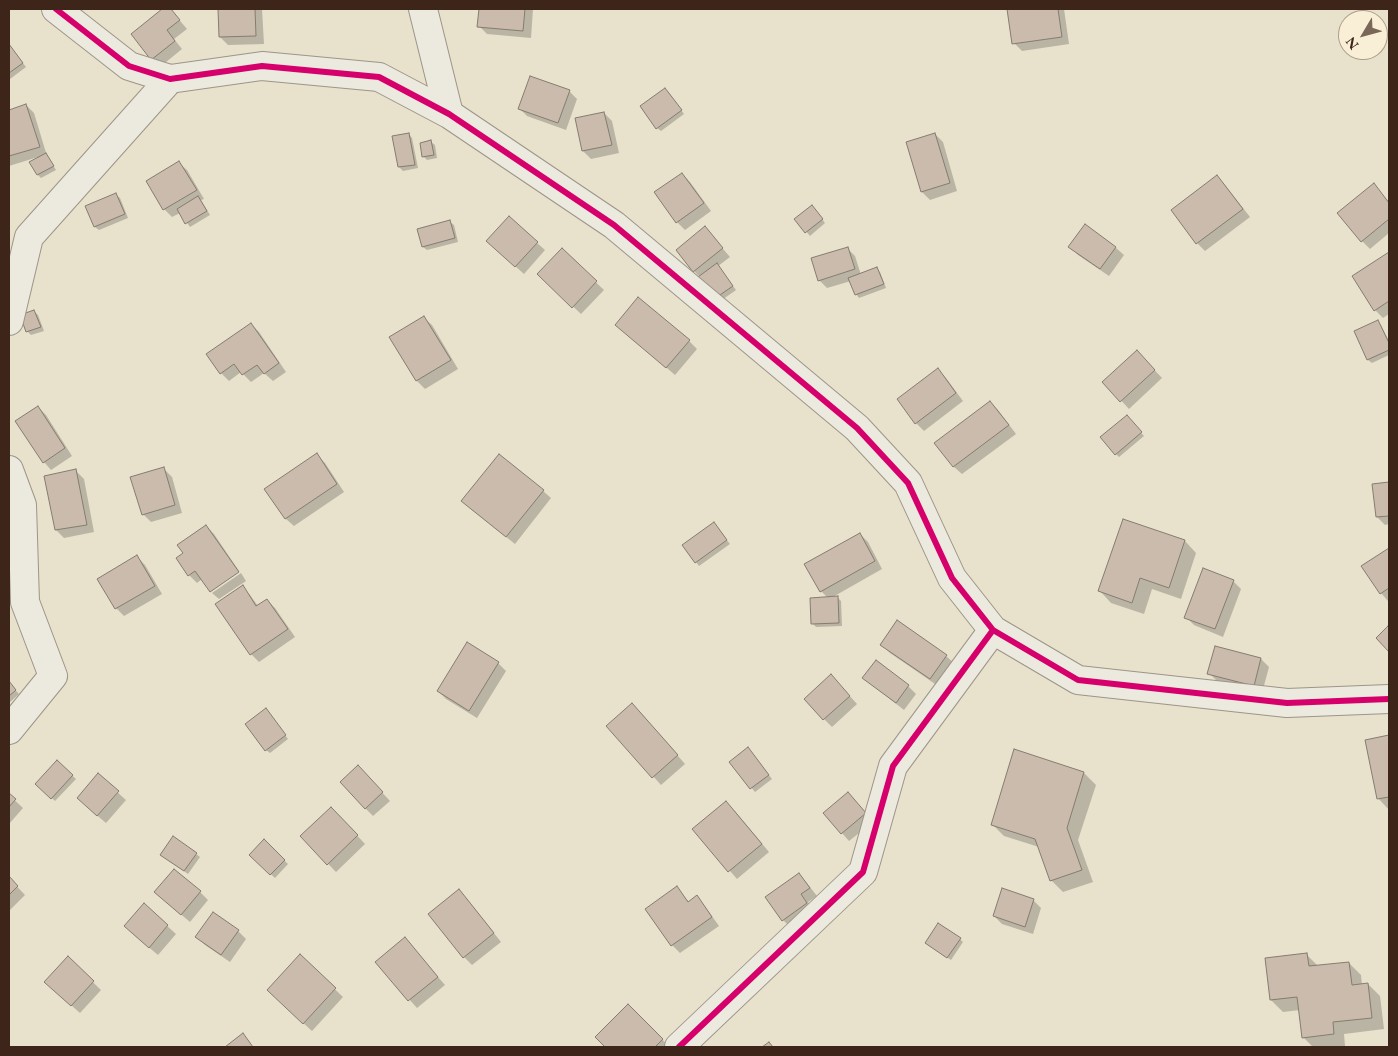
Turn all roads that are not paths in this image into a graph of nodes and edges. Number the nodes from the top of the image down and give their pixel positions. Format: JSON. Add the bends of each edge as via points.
{"nodes":[{"id":1,"x":56,"y":9,"type":"edge"},
{"id":2,"x":423,"y":9,"type":"edge"},
{"id":3,"x":170,"y":79,"type":"junction"},
{"id":4,"x":449,"y":114,"type":"junction"},
{"id":5,"x":9,"y":321,"type":"edge"},
{"id":6,"x":9,"y":470,"type":"edge"},
{"id":7,"x":993,"y":630,"type":"junction"},
{"id":8,"x":1389,"y":699,"type":"edge"},
{"id":9,"x":9,"y":730,"type":"edge"},
{"id":10,"x":679,"y":1047,"type":"edge"}],
"edges":[{"from":1,"to":3,"type":"street","via":[[129,66]]},
{"from":2,"to":4,"type":"street"},
{"from":3,"to":4,"type":"street","via":[[262,66],[379,78]]},
{"from":3,"to":5,"type":"street","via":[[29,237]]},
{"from":4,"to":7,"type":"street","via":[[614,225],[857,428],[908,483],[952,578]]},
{"from":6,"to":9,"type":"street","via":[[22,505],[25,602],[53,676]]},
{"from":7,"to":8,"type":"street","via":[[1078,680],[1287,703]]},
{"from":7,"to":10,"type":"street","via":[[893,766],[863,872]]}]}
